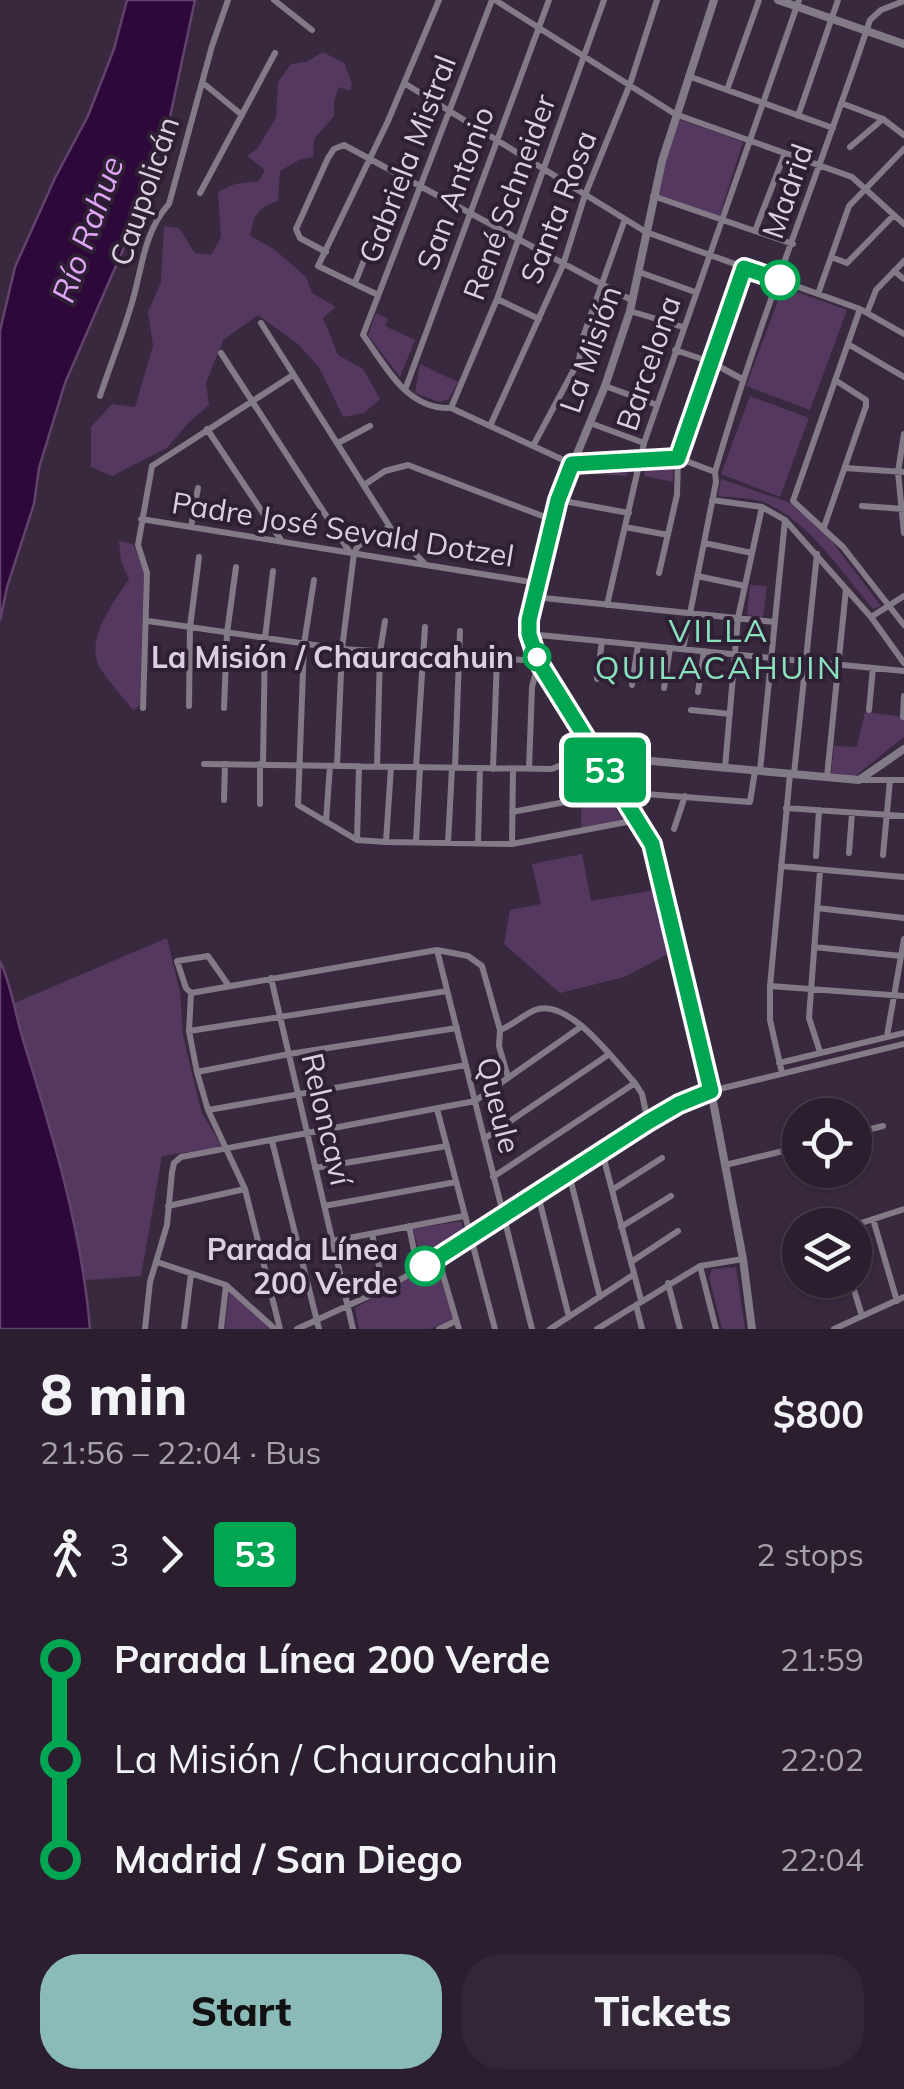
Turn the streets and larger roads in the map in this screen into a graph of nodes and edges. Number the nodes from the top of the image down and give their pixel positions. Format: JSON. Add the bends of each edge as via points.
{"nodes":[{"id":1,"x":228,"y":0,"type":"edge"},
{"id":2,"x":274,"y":0,"type":"edge"},
{"id":3,"x":439,"y":0,"type":"edge"},
{"id":4,"x":493,"y":0,"type":"edge"},
{"id":5,"x":549,"y":0,"type":"edge"},
{"id":6,"x":604,"y":0,"type":"edge"},
{"id":7,"x":657,"y":0,"type":"edge"},
{"id":8,"x":714,"y":0,"type":"edge"},
{"id":9,"x":760,"y":0,"type":"edge"},
{"id":10,"x":778,"y":0,"type":"edge"},
{"id":11,"x":838,"y":0,"type":"edge"},
{"id":12,"x":904,"y":0,"type":"edge"},
{"id":13,"x":798,"y":3,"type":"edge"},
{"id":14,"x":888,"y":3,"type":"edge"},
{"id":15,"x":832,"y":18,"type":"junction"},
{"id":16,"x":538,"y":27,"type":"junction"},
{"id":17,"x":312,"y":30,"type":"dead end"},
{"id":18,"x":867,"y":30,"type":"junction"},
{"id":19,"x":904,"y":44,"type":"edge"},
{"id":20,"x":276,"y":54,"type":"dead end"},
{"id":21,"x":584,"y":55,"type":"junction"},
{"id":22,"x":688,"y":76,"type":"junction"},
{"id":23,"x":203,"y":83,"type":"junction"},
{"id":24,"x":404,"y":84,"type":"junction"},
{"id":25,"x":630,"y":84,"type":"junction"},
{"id":26,"x":727,"y":90,"type":"junction"},
{"id":27,"x":763,"y":103,"type":"junction"},
{"id":28,"x":841,"y":103,"type":"junction"},
{"id":29,"x":450,"y":112,"type":"junction"},
{"id":30,"x":675,"y":114,"type":"junction"},
{"id":31,"x":242,"y":115,"type":"junction"},
{"id":32,"x":798,"y":116,"type":"junction"},
{"id":33,"x":883,"y":119,"type":"junction"},
{"id":34,"x":833,"y":128,"type":"junction"},
{"id":35,"x":904,"y":135,"type":"edge"},
{"id":36,"x":496,"y":140,"type":"junction"},
{"id":37,"x":748,"y":141,"type":"junction"},
{"id":38,"x":850,"y":147,"type":"dead end"},
{"id":39,"x":904,"y":150,"type":"edge"},
{"id":40,"x":785,"y":153,"type":"junction"},
{"id":41,"x":369,"y":159,"type":"junction"},
{"id":42,"x":894,"y":160,"type":"junction"},
{"id":43,"x":820,"y":166,"type":"junction"},
{"id":44,"x":542,"y":168,"type":"junction"},
{"id":45,"x":904,"y":169,"type":"edge"},
{"id":46,"x":420,"y":188,"type":"junction"},
{"id":47,"x":866,"y":188,"type":"junction"},
{"id":48,"x":200,"y":193,"type":"dead end"},
{"id":49,"x":585,"y":195,"type":"junction"},
{"id":50,"x":653,"y":196,"type":"junction"},
{"id":51,"x":470,"y":215,"type":"junction"},
{"id":52,"x":894,"y":215,"type":"junction"},
{"id":53,"x":624,"y":219,"type":"junction"},
{"id":54,"x":720,"y":219,"type":"junction"},
{"id":55,"x":904,"y":224,"type":"edge"},
{"id":56,"x":376,"y":230,"type":"dead end"},
{"id":57,"x":755,"y":231,"type":"junction"},
{"id":58,"x":646,"y":232,"type":"junction"},
{"id":59,"x":518,"y":242,"type":"junction"},
{"id":60,"x":793,"y":244,"type":"junction"},
{"id":61,"x":326,"y":252,"type":"junction"},
{"id":62,"x":708,"y":254,"type":"junction"},
{"id":63,"x":831,"y":257,"type":"junction"},
{"id":64,"x":904,"y":260,"type":"edge"},
{"id":65,"x":564,"y":265,"type":"junction"},
{"id":66,"x":744,"y":268,"type":"junction"},
{"id":67,"x":894,"y":271,"type":"junction"},
{"id":68,"x":638,"y":272,"type":"junction"},
{"id":69,"x":904,"y":279,"type":"edge"},
{"id":70,"x":780,"y":280,"type":"junction"},
{"id":71,"x":355,"y":283,"type":"junction"},
{"id":72,"x":603,"y":286,"type":"junction"},
{"id":73,"x":696,"y":292,"type":"junction"},
{"id":74,"x":818,"y":294,"type":"junction"},
{"id":75,"x":378,"y":296,"type":"junction"},
{"id":76,"x":497,"y":299,"type":"junction"},
{"id":77,"x":633,"y":301,"type":"junction"},
{"id":78,"x":630,"y":311,"type":"junction"},
{"id":79,"x":863,"y":311,"type":"junction"},
{"id":80,"x":539,"y":319,"type":"junction"},
{"id":81,"x":261,"y":323,"type":"dead end"},
{"id":82,"x":683,"y":327,"type":"junction"},
{"id":83,"x":904,"y":334,"type":"edge"},
{"id":84,"x":848,"y":344,"type":"junction"},
{"id":85,"x":675,"y":350,"type":"junction"},
{"id":86,"x":221,"y":353,"type":"dead end"},
{"id":87,"x":711,"y":362,"type":"junction"},
{"id":88,"x":293,"y":375,"type":"junction"},
{"id":89,"x":904,"y":376,"type":"edge"},
{"id":90,"x":742,"y":379,"type":"junction"},
{"id":91,"x":835,"y":380,"type":"junction"},
{"id":92,"x":605,"y":386,"type":"junction"},
{"id":93,"x":404,"y":391,"type":"junction"},
{"id":94,"x":100,"y":396,"type":"dead end"},
{"id":95,"x":252,"y":401,"type":"junction"},
{"id":96,"x":657,"y":405,"type":"junction"},
{"id":97,"x":451,"y":408,"type":"junction"},
{"id":98,"x":590,"y":423,"type":"junction"},
{"id":99,"x":370,"y":426,"type":"dead end"},
{"id":100,"x":490,"y":426,"type":"junction"},
{"id":101,"x":208,"y":430,"type":"junction"},
{"id":102,"x":904,"y":434,"type":"edge"},
{"id":103,"x":338,"y":443,"type":"junction"},
{"id":104,"x":644,"y":443,"type":"junction"},
{"id":105,"x":533,"y":446,"type":"junction"},
{"id":106,"x":678,"y":458,"type":"junction"},
{"id":107,"x":639,"y":461,"type":"junction"},
{"id":108,"x":572,"y":464,"type":"junction"},
{"id":109,"x":844,"y":468,"type":"junction"},
{"id":110,"x":715,"y":472,"type":"junction"},
{"id":111,"x":901,"y":472,"type":"edge"},
{"id":112,"x":364,"y":485,"type":"junction"},
{"id":113,"x":198,"y":488,"type":"dead end"},
{"id":114,"x":558,"y":500,"type":"junction"},
{"id":115,"x":712,"y":500,"type":"junction"},
{"id":116,"x":762,"y":506,"type":"junction"},
{"id":117,"x":862,"y":506,"type":"dead end"},
{"id":118,"x":902,"y":509,"type":"edge"},
{"id":119,"x":628,"y":513,"type":"junction"},
{"id":120,"x":140,"y":519,"type":"junction"},
{"id":121,"x":553,"y":520,"type":"junction"},
{"id":122,"x":785,"y":520,"type":"junction"},
{"id":123,"x":191,"y":526,"type":"junction"},
{"id":124,"x":824,"y":526,"type":"junction"},
{"id":125,"x":390,"y":527,"type":"junction"},
{"id":126,"x":626,"y":527,"type":"junction"},
{"id":127,"x":904,"y":533,"type":"edge"},
{"id":128,"x":668,"y":535,"type":"junction"},
{"id":129,"x":282,"y":542,"type":"junction"},
{"id":130,"x":704,"y":543,"type":"junction"},
{"id":131,"x":352,"y":553,"type":"junction"},
{"id":132,"x":752,"y":553,"type":"junction"},
{"id":133,"x":817,"y":554,"type":"junction"},
{"id":134,"x":200,"y":557,"type":"dead end"},
{"id":135,"x":426,"y":565,"type":"junction"},
{"id":136,"x":236,"y":567,"type":"dead end"},
{"id":137,"x":274,"y":571,"type":"dead end"},
{"id":138,"x":660,"y":573,"type":"dead end"},
{"id":139,"x":697,"y":576,"type":"junction"},
{"id":140,"x":314,"y":580,"type":"dead end"},
{"id":141,"x":538,"y":583,"type":"junction"},
{"id":142,"x":745,"y":586,"type":"junction"},
{"id":143,"x":846,"y":587,"type":"junction"},
{"id":144,"x":904,"y":596,"type":"edge"},
{"id":145,"x":534,"y":597,"type":"junction"},
{"id":146,"x":607,"y":604,"type":"junction"},
{"id":147,"x":888,"y":608,"type":"junction"},
{"id":148,"x":690,"y":614,"type":"junction"},
{"id":149,"x":871,"y":616,"type":"junction"},
{"id":150,"x":738,"y":618,"type":"junction"},
{"id":151,"x":148,"y":621,"type":"junction"},
{"id":152,"x":385,"y":621,"type":"dead end"},
{"id":153,"x":774,"y":622,"type":"junction"},
{"id":154,"x":425,"y":626,"type":"dead end"},
{"id":155,"x":904,"y":626,"type":"edge"},
{"id":156,"x":190,"y":627,"type":"junction"},
{"id":157,"x":460,"y":631,"type":"dead end"},
{"id":158,"x":227,"y":633,"type":"junction"},
{"id":159,"x":529,"y":634,"type":"junction"},
{"id":160,"x":265,"y":638,"type":"junction"},
{"id":161,"x":602,"y":641,"type":"junction"},
{"id":162,"x":304,"y":644,"type":"junction"},
{"id":163,"x":638,"y":645,"type":"junction"},
{"id":164,"x":670,"y":648,"type":"junction"},
{"id":165,"x":682,"y":649,"type":"junction"},
{"id":166,"x":342,"y":650,"type":"junction"},
{"id":167,"x":704,"y":651,"type":"junction"},
{"id":168,"x":380,"y":652,"type":"junction"},
{"id":169,"x":421,"y":654,"type":"junction"},
{"id":170,"x":733,"y":654,"type":"junction"},
{"id":171,"x":459,"y":656,"type":"junction"},
{"id":172,"x":771,"y":658,"type":"junction"},
{"id":173,"x":497,"y":659,"type":"junction"},
{"id":174,"x":538,"y":661,"type":"junction"},
{"id":175,"x":806,"y":662,"type":"junction"},
{"id":176,"x":904,"y":663,"type":"edge"},
{"id":177,"x":838,"y":664,"type":"junction"},
{"id":178,"x":873,"y":668,"type":"junction"},
{"id":179,"x":904,"y":671,"type":"edge"},
{"id":180,"x":549,"y":679,"type":"junction"},
{"id":181,"x":597,"y":679,"type":"dead end"},
{"id":182,"x":632,"y":686,"type":"dead end"},
{"id":183,"x":532,"y":687,"type":"junction"},
{"id":184,"x":664,"y":688,"type":"dead end"},
{"id":185,"x":698,"y":692,"type":"dead end"},
{"id":186,"x":904,"y":696,"type":"edge"},
{"id":187,"x":188,"y":706,"type":"dead end"},
{"id":188,"x":143,"y":708,"type":"dead end"},
{"id":189,"x":224,"y":708,"type":"dead end"},
{"id":190,"x":691,"y":710,"type":"dead end"},
{"id":191,"x":870,"y":710,"type":"dead end"},
{"id":192,"x":730,"y":714,"type":"junction"},
{"id":193,"x":903,"y":716,"type":"edge"},
{"id":194,"x":904,"y":749,"type":"edge"},
{"id":195,"x":594,"y":754,"type":"junction"},
{"id":196,"x":204,"y":764,"type":"dead end"},
{"id":197,"x":224,"y":764,"type":"junction"},
{"id":198,"x":262,"y":765,"type":"junction"},
{"id":199,"x":300,"y":765,"type":"junction"},
{"id":200,"x":334,"y":766,"type":"junction"},
{"id":201,"x":358,"y":766,"type":"junction"},
{"id":202,"x":377,"y":767,"type":"junction"},
{"id":203,"x":391,"y":767,"type":"junction"},
{"id":204,"x":418,"y":767,"type":"junction"},
{"id":205,"x":453,"y":768,"type":"junction"},
{"id":206,"x":480,"y":768,"type":"junction"},
{"id":207,"x":725,"y":768,"type":"junction"},
{"id":208,"x":493,"y":769,"type":"junction"},
{"id":209,"x":513,"y":769,"type":"junction"},
{"id":210,"x":529,"y":769,"type":"junction"},
{"id":211,"x":757,"y":771,"type":"junction"},
{"id":212,"x":792,"y":774,"type":"junction"},
{"id":213,"x":827,"y":777,"type":"junction"},
{"id":214,"x":858,"y":780,"type":"junction"},
{"id":215,"x":890,"y":780,"type":"junction"},
{"id":216,"x":904,"y":780,"type":"edge"},
{"id":217,"x":619,"y":792,"type":"junction"},
{"id":218,"x":636,"y":792,"type":"junction"},
{"id":219,"x":685,"y":796,"type":"junction"},
{"id":220,"x":224,"y":800,"type":"dead end"},
{"id":221,"x":576,"y":800,"type":"dead end"},
{"id":222,"x":625,"y":802,"type":"junction"},
{"id":223,"x":260,"y":804,"type":"dead end"},
{"id":224,"x":786,"y":808,"type":"junction"},
{"id":225,"x":819,"y":810,"type":"junction"},
{"id":226,"x":512,"y":812,"type":"junction"},
{"id":227,"x":852,"y":813,"type":"junction"},
{"id":228,"x":887,"y":815,"type":"junction"},
{"id":229,"x":904,"y":816,"type":"edge"},
{"id":230,"x":637,"y":820,"type":"junction"},
{"id":231,"x":326,"y":821,"type":"junction"},
{"id":232,"x":674,"y":829,"type":"dead end"},
{"id":233,"x":357,"y":840,"type":"junction"},
{"id":234,"x":386,"y":842,"type":"junction"},
{"id":235,"x":416,"y":842,"type":"junction"},
{"id":236,"x":448,"y":843,"type":"junction"},
{"id":237,"x":478,"y":843,"type":"junction"},
{"id":238,"x":512,"y":844,"type":"junction"},
{"id":239,"x":849,"y":853,"type":"dead end"},
{"id":240,"x":883,"y":855,"type":"dead end"},
{"id":241,"x":816,"y":856,"type":"dead end"},
{"id":242,"x":781,"y":866,"type":"junction"},
{"id":243,"x":820,"y":870,"type":"junction"},
{"id":244,"x":904,"y":877,"type":"edge"},
{"id":245,"x":817,"y":908,"type":"junction"},
{"id":246,"x":904,"y":918,"type":"edge"},
{"id":247,"x":904,"y":939,"type":"edge"},
{"id":248,"x":814,"y":947,"type":"junction"},
{"id":249,"x":437,"y":950,"type":"junction"},
{"id":250,"x":901,"y":956,"type":"junction"},
{"id":251,"x":271,"y":978,"type":"junction"},
{"id":252,"x":229,"y":986,"type":"junction"},
{"id":253,"x":770,"y":986,"type":"junction"},
{"id":254,"x":811,"y":988,"type":"junction"},
{"id":255,"x":448,"y":991,"type":"junction"},
{"id":256,"x":191,"y":993,"type":"junction"},
{"id":257,"x":900,"y":996,"type":"edge"},
{"id":258,"x":280,"y":1016,"type":"junction"},
{"id":259,"x":582,"y":1026,"type":"junction"},
{"id":260,"x":456,"y":1028,"type":"junction"},
{"id":261,"x":500,"y":1030,"type":"junction"},
{"id":262,"x":189,"y":1031,"type":"junction"},
{"id":263,"x":904,"y":1033,"type":"edge"},
{"id":264,"x":887,"y":1037,"type":"junction"},
{"id":265,"x":904,"y":1044,"type":"edge"},
{"id":266,"x":820,"y":1052,"type":"junction"},
{"id":267,"x":289,"y":1054,"type":"junction"},
{"id":268,"x":608,"y":1055,"type":"junction"},
{"id":269,"x":779,"y":1064,"type":"junction"},
{"id":270,"x":466,"y":1065,"type":"junction"},
{"id":271,"x":197,"y":1072,"type":"junction"},
{"id":272,"x":782,"y":1073,"type":"junction"},
{"id":273,"x":508,"y":1077,"type":"junction"},
{"id":274,"x":635,"y":1082,"type":"junction"},
{"id":275,"x":711,"y":1091,"type":"junction"},
{"id":276,"x":298,"y":1093,"type":"junction"},
{"id":277,"x":474,"y":1101,"type":"junction"},
{"id":278,"x":438,"y":1109,"type":"junction"},
{"id":279,"x":208,"y":1110,"type":"junction"},
{"id":280,"x":648,"y":1122,"type":"junction"},
{"id":281,"x":883,"y":1126,"type":"dead end"},
{"id":282,"x":872,"y":1129,"type":"edge"},
{"id":283,"x":308,"y":1134,"type":"junction"},
{"id":284,"x":484,"y":1138,"type":"junction"},
{"id":285,"x":272,"y":1141,"type":"junction"},
{"id":286,"x":447,"y":1146,"type":"junction"},
{"id":287,"x":228,"y":1150,"type":"junction"},
{"id":288,"x":602,"y":1152,"type":"junction"},
{"id":289,"x":782,"y":1152,"type":"edge"},
{"id":290,"x":662,"y":1158,"type":"dead end"},
{"id":291,"x":725,"y":1166,"type":"junction"},
{"id":292,"x":316,"y":1168,"type":"junction"},
{"id":293,"x":570,"y":1174,"type":"junction"},
{"id":294,"x":493,"y":1177,"type":"junction"},
{"id":295,"x":456,"y":1182,"type":"junction"},
{"id":296,"x":245,"y":1190,"type":"junction"},
{"id":297,"x":612,"y":1190,"type":"junction"},
{"id":298,"x":538,"y":1194,"type":"junction"},
{"id":299,"x":671,"y":1196,"type":"dead end"},
{"id":300,"x":168,"y":1206,"type":"junction"},
{"id":301,"x":324,"y":1206,"type":"junction"},
{"id":302,"x":904,"y":1209,"type":"edge"},
{"id":303,"x":464,"y":1216,"type":"junction"},
{"id":304,"x":503,"y":1216,"type":"junction"},
{"id":305,"x":873,"y":1220,"type":"joint"},
{"id":306,"x":409,"y":1226,"type":"junction"},
{"id":307,"x":621,"y":1227,"type":"junction"},
{"id":308,"x":678,"y":1230,"type":"dead end"},
{"id":309,"x":372,"y":1234,"type":"junction"},
{"id":310,"x":470,"y":1238,"type":"junction"},
{"id":311,"x":333,"y":1240,"type":"junction"},
{"id":312,"x":438,"y":1258,"type":"junction"},
{"id":313,"x":743,"y":1259,"type":"junction"},
{"id":314,"x":157,"y":1262,"type":"junction"},
{"id":315,"x":631,"y":1262,"type":"junction"},
{"id":316,"x":700,"y":1266,"type":"junction"},
{"id":317,"x":418,"y":1270,"type":"junction"},
{"id":318,"x":191,"y":1274,"type":"junction"},
{"id":319,"x":634,"y":1275,"type":"junction"},
{"id":320,"x":668,"y":1283,"type":"junction"},
{"id":321,"x":226,"y":1285,"type":"junction"},
{"id":322,"x":384,"y":1289,"type":"junction"},
{"id":323,"x":600,"y":1297,"type":"junction"},
{"id":324,"x":856,"y":1298,"type":"edge"},
{"id":325,"x":900,"y":1299,"type":"edge"},
{"id":326,"x":638,"y":1302,"type":"junction"},
{"id":327,"x":348,"y":1307,"type":"junction"},
{"id":328,"x":862,"y":1316,"type":"junction"},
{"id":329,"x":568,"y":1317,"type":"junction"},
{"id":330,"x":458,"y":1325,"type":"edge"},
{"id":331,"x":318,"y":1326,"type":"edge"},
{"id":332,"x":145,"y":1329,"type":"edge"},
{"id":333,"x":184,"y":1329,"type":"edge"},
{"id":334,"x":220,"y":1329,"type":"edge"},
{"id":335,"x":278,"y":1329,"type":"edge"},
{"id":336,"x":297,"y":1329,"type":"edge"},
{"id":337,"x":354,"y":1329,"type":"edge"},
{"id":338,"x":439,"y":1329,"type":"edge"},
{"id":339,"x":495,"y":1329,"type":"edge"},
{"id":340,"x":532,"y":1329,"type":"edge"},
{"id":341,"x":550,"y":1329,"type":"edge"},
{"id":342,"x":597,"y":1329,"type":"edge"},
{"id":343,"x":642,"y":1329,"type":"edge"},
{"id":344,"x":680,"y":1329,"type":"edge"},
{"id":345,"x":716,"y":1329,"type":"edge"},
{"id":346,"x":752,"y":1329,"type":"edge"},
{"id":347,"x":834,"y":1329,"type":"edge"}],
"edges":[{"from":1,"to":23,"type":"street","name":"Caupolicán"},
{"from":2,"to":17,"type":"street"},
{"from":3,"to":24,"type":"street"},
{"from":4,"to":16,"type":"street"},
{"from":4,"to":29,"type":"street","name":"Gabriela Mistral"},
{"from":5,"to":16,"type":"street","name":"San Antonio"},
{"from":6,"to":21,"type":"street","name":"René Schneider"},
{"from":7,"to":25,"type":"street","name":"Santa Rosa"},
{"from":8,"to":22,"type":"street","name":"La Misión"},
{"from":9,"to":26,"type":"street"},
{"from":10,"to":13,"type":"street"},
{"from":11,"to":15,"type":"street"},
{"from":12,"to":14,"type":"street","name":"Madrid"},
{"from":13,"to":15,"type":"street"},
{"from":13,"to":27,"type":"street","name":"Barcelona"},
{"from":14,"to":18,"type":"street","name":"Madrid"},
{"from":15,"to":18,"type":"street"},
{"from":15,"to":32,"type":"street"},
{"from":16,"to":21,"type":"street"},
{"from":16,"to":36,"type":"street","name":"San Antonio"},
{"from":18,"to":19,"type":"street"},
{"from":18,"to":28,"type":"street","name":"Madrid"},
{"from":20,"to":31,"type":"street"},
{"from":21,"to":25,"type":"street"},
{"from":21,"to":44,"type":"street","name":"René Schneider"},
{"from":22,"to":26,"type":"street"},
{"from":22,"to":30,"type":"street","name":"La Misión"},
{"from":23,"to":31,"type":"street"},
{"from":23,"to":94,"type":"street","name":"Caupolicán","via":[[168,204],[145,243]]},
{"from":24,"to":29,"type":"street"},
{"from":24,"to":41,"type":"street"},
{"from":25,"to":30,"type":"street"},
{"from":25,"to":49,"type":"street","name":"Santa Rosa"},
{"from":26,"to":27,"type":"street"},
{"from":27,"to":32,"type":"street"},
{"from":27,"to":37,"type":"street","name":"Barcelona"},
{"from":28,"to":33,"type":"street"},
{"from":28,"to":34,"type":"street","name":"Madrid"},
{"from":29,"to":36,"type":"street"},
{"from":29,"to":46,"type":"street","name":"Gabriela Mistral"},
{"from":30,"to":37,"type":"street"},
{"from":30,"to":50,"type":"street","name":"La Misión"},
{"from":31,"to":48,"type":"street"},
{"from":32,"to":34,"type":"street"},
{"from":33,"to":35,"type":"street"},
{"from":33,"to":38,"type":"street"},
{"from":34,"to":43,"type":"street","name":"Madrid"},
{"from":36,"to":44,"type":"street"},
{"from":36,"to":51,"type":"street","name":"San Antonio"},
{"from":37,"to":40,"type":"street"},
{"from":37,"to":54,"type":"street","name":"Barcelona"},
{"from":39,"to":42,"type":"street"},
{"from":40,"to":43,"type":"street"},
{"from":40,"to":57,"type":"street"},
{"from":41,"to":46,"type":"street"},
{"from":41,"to":61,"type":"street"},
{"from":41,"to":61,"type":"street","via":[[344,145],[328,158],[296,229]]},
{"from":42,"to":45,"type":"street"},
{"from":42,"to":47,"type":"street"},
{"from":43,"to":47,"type":"street"},
{"from":43,"to":60,"type":"street","name":"Madrid"},
{"from":44,"to":49,"type":"street"},
{"from":44,"to":59,"type":"street","name":"René Schneider"},
{"from":46,"to":51,"type":"street"},
{"from":46,"to":75,"type":"street","name":"Gabriela Mistral"},
{"from":47,"to":52,"type":"street"},
{"from":47,"to":63,"type":"street","via":[[848,206]]},
{"from":49,"to":53,"type":"street"},
{"from":49,"to":65,"type":"street","name":"Santa Rosa"},
{"from":50,"to":54,"type":"street"},
{"from":50,"to":58,"type":"street","name":"La Misión"},
{"from":51,"to":59,"type":"street"},
{"from":51,"to":93,"type":"street","name":"San Antonio"},
{"from":52,"to":55,"type":"street"},
{"from":52,"to":63,"type":"street","via":[[848,262]]},
{"from":53,"to":58,"type":"street"},
{"from":53,"to":72,"type":"street"},
{"from":54,"to":57,"type":"street"},
{"from":54,"to":62,"type":"street","name":"Barcelona"},
{"from":56,"to":71,"type":"street"},
{"from":57,"to":60,"type":"street"},
{"from":58,"to":62,"type":"street"},
{"from":58,"to":68,"type":"street","name":"La Misión"},
{"from":59,"to":65,"type":"street"},
{"from":59,"to":76,"type":"street","name":"René Schneider"},
{"from":60,"to":70,"type":"street","name":"Madrid"},
{"from":61,"to":71,"type":"street","via":[[318,266]]},
{"from":62,"to":66,"type":"street"},
{"from":62,"to":73,"type":"street","name":"Barcelona"},
{"from":63,"to":74,"type":"street"},
{"from":64,"to":67,"type":"street"},
{"from":65,"to":72,"type":"street"},
{"from":65,"to":80,"type":"street","name":"Santa Rosa"},
{"from":66,"to":70,"type":"street"},
{"from":66,"to":87,"type":"street"},
{"from":67,"to":69,"type":"street"},
{"from":67,"to":79,"type":"street"},
{"from":68,"to":73,"type":"street"},
{"from":68,"to":77,"type":"street","name":"La Misión"},
{"from":70,"to":74,"type":"street"},
{"from":70,"to":90,"type":"street","name":"Madrid"},
{"from":71,"to":75,"type":"street"},
{"from":72,"to":77,"type":"street"},
{"from":72,"to":105,"type":"street","via":[[579,360]]},
{"from":73,"to":82,"type":"street","name":"Barcelona"},
{"from":74,"to":79,"type":"street"},
{"from":75,"to":93,"type":"street","name":"Gabriela Mistral","via":[[363,335]]},
{"from":76,"to":80,"type":"street"},
{"from":76,"to":97,"type":"street","name":"René Schneider"},
{"from":77,"to":78,"type":"street","name":"La Misión"},
{"from":78,"to":82,"type":"street"},
{"from":78,"to":92,"type":"street","name":"La Misión"},
{"from":79,"to":83,"type":"street"},
{"from":79,"to":84,"type":"street"},
{"from":80,"to":100,"type":"street","name":"Santa Rosa"},
{"from":81,"to":88,"type":"street"},
{"from":82,"to":85,"type":"street","name":"Barcelona"},
{"from":84,"to":89,"type":"street"},
{"from":84,"to":91,"type":"street"},
{"from":85,"to":87,"type":"street"},
{"from":85,"to":96,"type":"street","name":"Barcelona"},
{"from":86,"to":95,"type":"street"},
{"from":87,"to":90,"type":"street"},
{"from":87,"to":106,"type":"street"},
{"from":88,"to":95,"type":"street"},
{"from":88,"to":103,"type":"street"},
{"from":90,"to":110,"type":"street","name":"Madrid"},
{"from":91,"to":109,"type":"street","via":[[866,400]]},
{"from":91,"to":124,"type":"street","via":[[793,501]]},
{"from":92,"to":96,"type":"street"},
{"from":92,"to":98,"type":"street","name":"La Misión"},
{"from":93,"to":97,"type":"street","via":[[426,405]]},
{"from":95,"to":101,"type":"street"},
{"from":95,"to":131,"type":"street"},
{"from":96,"to":104,"type":"street","name":"Barcelona"},
{"from":97,"to":100,"type":"street"},
{"from":98,"to":104,"type":"street"},
{"from":98,"to":108,"type":"street","name":"La Misión"},
{"from":99,"to":103,"type":"street"},
{"from":100,"to":105,"type":"street"},
{"from":101,"to":120,"type":"street","via":[[152,466]]},
{"from":101,"to":129,"type":"street"},
{"from":102,"to":111,"type":"street"},
{"from":103,"to":112,"type":"street"},
{"from":104,"to":107,"type":"street","name":"Barcelona"},
{"from":105,"to":108,"type":"street"},
{"from":106,"to":107,"type":"street"},
{"from":106,"to":110,"type":"street"},
{"from":106,"to":128,"type":"street"},
{"from":107,"to":108,"type":"street"},
{"from":107,"to":119,"type":"street","name":"Barcelona"},
{"from":108,"to":114,"type":"street","name":"La Misión"},
{"from":109,"to":111,"type":"street"},
{"from":109,"to":124,"type":"street"},
{"from":110,"to":115,"type":"street","name":"Madrid"},
{"from":111,"to":118,"type":"street"},
{"from":112,"to":121,"type":"street","via":[[408,465]]},
{"from":112,"to":125,"type":"street"},
{"from":113,"to":123,"type":"street"},
{"from":114,"to":119,"type":"street"},
{"from":114,"to":121,"type":"street","name":"La Misión"},
{"from":115,"to":116,"type":"street"},
{"from":115,"to":130,"type":"street"},
{"from":116,"to":122,"type":"street"},
{"from":116,"to":132,"type":"street"},
{"from":117,"to":118,"type":"street"},
{"from":118,"to":127,"type":"street"},
{"from":119,"to":126,"type":"street","name":"Barcelona"},
{"from":120,"to":123,"type":"street","name":"Padre José Sevald Dotzel"},
{"from":120,"to":151,"type":"street"},
{"from":121,"to":141,"type":"street","name":"La Misión"},
{"from":122,"to":133,"type":"street"},
{"from":122,"to":153,"type":"street"},
{"from":123,"to":129,"type":"street","name":"Padre José Sevald Dotzel"},
{"from":124,"to":147,"type":"street"},
{"from":125,"to":131,"type":"street"},
{"from":125,"to":135,"type":"street"},
{"from":126,"to":128,"type":"street"},
{"from":126,"to":146,"type":"street","name":"Barcelona"},
{"from":128,"to":138,"type":"street"},
{"from":129,"to":131,"type":"street","name":"Padre José Sevald Dotzel"},
{"from":130,"to":132,"type":"street"},
{"from":130,"to":139,"type":"street"},
{"from":131,"to":135,"type":"street","name":"Padre José Sevald Dotzel"},
{"from":131,"to":166,"type":"street"},
{"from":132,"to":142,"type":"street"},
{"from":133,"to":143,"type":"street"},
{"from":133,"to":175,"type":"street"},
{"from":134,"to":156,"type":"street"},
{"from":135,"to":141,"type":"street","name":"Padre José Sevald Dotzel"},
{"from":136,"to":158,"type":"street"},
{"from":137,"to":160,"type":"street"},
{"from":139,"to":142,"type":"street"},
{"from":139,"to":148,"type":"street"},
{"from":140,"to":162,"type":"street"},
{"from":141,"to":145,"type":"street","name":"La Misión"},
{"from":142,"to":150,"type":"street"},
{"from":143,"to":149,"type":"street"},
{"from":143,"to":177,"type":"street"},
{"from":144,"to":147,"type":"street"},
{"from":145,"to":146,"type":"street"},
{"from":145,"to":159,"type":"street","name":"La Misión"},
{"from":146,"to":148,"type":"street"},
{"from":147,"to":149,"type":"street"},
{"from":147,"to":155,"type":"street"},
{"from":148,"to":150,"type":"street"},
{"from":148,"to":165,"type":"street"},
{"from":149,"to":176,"type":"street"},
{"from":150,"to":153,"type":"street"},
{"from":150,"to":170,"type":"street"},
{"from":151,"to":156,"type":"street"},
{"from":151,"to":188,"type":"street"},
{"from":152,"to":168,"type":"street"},
{"from":153,"to":172,"type":"street"},
{"from":154,"to":169,"type":"street"},
{"from":156,"to":158,"type":"street"},
{"from":156,"to":187,"type":"street"},
{"from":157,"to":171,"type":"street"},
{"from":158,"to":160,"type":"street"},
{"from":158,"to":189,"type":"street"},
{"from":159,"to":161,"type":"street"},
{"from":159,"to":174,"type":"street","name":"La Misión"},
{"from":160,"to":162,"type":"street"},
{"from":160,"to":198,"type":"street"},
{"from":161,"to":163,"type":"street"},
{"from":161,"to":181,"type":"street"},
{"from":162,"to":166,"type":"street"},
{"from":162,"to":199,"type":"street"},
{"from":163,"to":164,"type":"street"},
{"from":163,"to":182,"type":"street"},
{"from":164,"to":165,"type":"street"},
{"from":164,"to":184,"type":"street"},
{"from":165,"to":167,"type":"street"},
{"from":166,"to":168,"type":"street"},
{"from":166,"to":200,"type":"street"},
{"from":167,"to":170,"type":"street"},
{"from":167,"to":185,"type":"street"},
{"from":168,"to":169,"type":"street"},
{"from":168,"to":202,"type":"street"},
{"from":169,"to":171,"type":"street"},
{"from":169,"to":204,"type":"street"},
{"from":170,"to":172,"type":"street"},
{"from":170,"to":192,"type":"street"},
{"from":171,"to":173,"type":"street"},
{"from":171,"to":205,"type":"street"},
{"from":172,"to":175,"type":"street"},
{"from":172,"to":211,"type":"street"},
{"from":173,"to":174,"type":"street"},
{"from":173,"to":208,"type":"street"},
{"from":174,"to":180,"type":"street","name":"La Misión"},
{"from":174,"to":183,"type":"street"},
{"from":175,"to":177,"type":"street"},
{"from":175,"to":212,"type":"street"},
{"from":177,"to":178,"type":"street"},
{"from":177,"to":213,"type":"street"},
{"from":178,"to":179,"type":"street"},
{"from":178,"to":191,"type":"street"},
{"from":180,"to":183,"type":"street","via":[[537,679]]},
{"from":180,"to":195,"type":"street","name":"La Misión"},
{"from":183,"to":210,"type":"street"},
{"from":186,"to":193,"type":"street"},
{"from":190,"to":192,"type":"street"},
{"from":192,"to":207,"type":"street"},
{"from":194,"to":214,"type":"street"},
{"from":195,"to":207,"type":"street"},
{"from":195,"to":210,"type":"street","via":[[552,769]]},
{"from":195,"to":217,"type":"street","name":"La Misión"},
{"from":196,"to":197,"type":"street"},
{"from":197,"to":198,"type":"street"},
{"from":197,"to":220,"type":"street"},
{"from":198,"to":199,"type":"street"},
{"from":198,"to":223,"type":"street"},
{"from":199,"to":200,"type":"street"},
{"from":199,"to":231,"type":"street","via":[[298,806]]},
{"from":200,"to":201,"type":"street"},
{"from":200,"to":231,"type":"street"},
{"from":201,"to":202,"type":"street"},
{"from":201,"to":233,"type":"street"},
{"from":202,"to":203,"type":"street"},
{"from":203,"to":204,"type":"street"},
{"from":203,"to":234,"type":"street"},
{"from":204,"to":205,"type":"street"},
{"from":204,"to":235,"type":"street"},
{"from":205,"to":206,"type":"street"},
{"from":205,"to":236,"type":"street"},
{"from":206,"to":208,"type":"street"},
{"from":206,"to":237,"type":"street"},
{"from":207,"to":211,"type":"street"},
{"from":208,"to":209,"type":"street"},
{"from":209,"to":210,"type":"street"},
{"from":209,"to":226,"type":"street"},
{"from":211,"to":212,"type":"street"},
{"from":211,"to":219,"type":"street","via":[[750,802]]},
{"from":212,"to":213,"type":"street"},
{"from":212,"to":224,"type":"street"},
{"from":213,"to":214,"type":"street"},
{"from":214,"to":215,"type":"street"},
{"from":215,"to":216,"type":"street"},
{"from":215,"to":228,"type":"street"},
{"from":217,"to":218,"type":"street"},
{"from":217,"to":222,"type":"street","name":"La Misión"},
{"from":218,"to":219,"type":"street"},
{"from":218,"to":222,"type":"street"},
{"from":219,"to":232,"type":"street"},
{"from":221,"to":226,"type":"street"},
{"from":222,"to":230,"type":"street","name":"La Misión"},
{"from":224,"to":225,"type":"street"},
{"from":224,"to":242,"type":"street"},
{"from":225,"to":227,"type":"street"},
{"from":225,"to":241,"type":"street"},
{"from":226,"to":238,"type":"street"},
{"from":227,"to":228,"type":"street"},
{"from":227,"to":239,"type":"street"},
{"from":228,"to":229,"type":"street"},
{"from":228,"to":240,"type":"street"},
{"from":230,"to":238,"type":"street"},
{"from":230,"to":275,"type":"street","name":"La Misión","via":[[664,886]]},
{"from":231,"to":233,"type":"street"},
{"from":233,"to":234,"type":"street"},
{"from":234,"to":235,"type":"street"},
{"from":235,"to":236,"type":"street"},
{"from":236,"to":237,"type":"street"},
{"from":237,"to":238,"type":"street"},
{"from":242,"to":243,"type":"street"},
{"from":242,"to":253,"type":"street"},
{"from":243,"to":244,"type":"street"},
{"from":243,"to":245,"type":"street"},
{"from":245,"to":246,"type":"street"},
{"from":245,"to":248,"type":"street"},
{"from":247,"to":250,"type":"street"},
{"from":248,"to":250,"type":"street"},
{"from":248,"to":254,"type":"street"},
{"from":249,"to":251,"type":"street"},
{"from":249,"to":255,"type":"street","name":"Queule"},
{"from":249,"to":261,"type":"street","via":[[482,966]]},
{"from":250,"to":257,"type":"street"},
{"from":251,"to":252,"type":"street"},
{"from":251,"to":258,"type":"street","name":"Reloncaví"},
{"from":252,"to":256,"type":"street"},
{"from":252,"to":256,"type":"street","via":[[208,956],[177,960]]},
{"from":253,"to":254,"type":"street"},
{"from":253,"to":269,"type":"street"},
{"from":254,"to":257,"type":"street"},
{"from":254,"to":266,"type":"street","via":[[809,1018]]},
{"from":255,"to":258,"type":"street"},
{"from":255,"to":260,"type":"street","name":"Queule"},
{"from":256,"to":262,"type":"street"},
{"from":257,"to":264,"type":"street"},
{"from":258,"to":262,"type":"street"},
{"from":258,"to":267,"type":"street","name":"Reloncaví"},
{"from":259,"to":261,"type":"street","via":[[546,1008]]},
{"from":259,"to":268,"type":"street"},
{"from":259,"to":273,"type":"street"},
{"from":260,"to":267,"type":"street"},
{"from":260,"to":270,"type":"street","name":"Queule"},
{"from":261,"to":273,"type":"street"},
{"from":262,"to":271,"type":"street"},
{"from":263,"to":264,"type":"street"},
{"from":264,"to":266,"type":"street"},
{"from":265,"to":272,"type":"street"},
{"from":266,"to":269,"type":"street"},
{"from":267,"to":271,"type":"street"},
{"from":267,"to":276,"type":"street","name":"Reloncaví"},
{"from":268,"to":274,"type":"street"},
{"from":268,"to":284,"type":"street"},
{"from":269,"to":272,"type":"street"},
{"from":270,"to":276,"type":"street"},
{"from":270,"to":277,"type":"street","name":"Queule"},
{"from":271,"to":279,"type":"street"},
{"from":272,"to":275,"type":"street"},
{"from":273,"to":277,"type":"street"},
{"from":274,"to":280,"type":"street"},
{"from":274,"to":294,"type":"street"},
{"from":275,"to":280,"type":"street"},
{"from":275,"to":291,"type":"street","name":"La Misión"},
{"from":276,"to":279,"type":"street"},
{"from":276,"to":283,"type":"street","name":"Reloncaví"},
{"from":277,"to":278,"type":"street"},
{"from":277,"to":284,"type":"street","name":"Queule"},
{"from":278,"to":283,"type":"street"},
{"from":278,"to":286,"type":"street"},
{"from":279,"to":287,"type":"street"},
{"from":280,"to":288,"type":"street"},
{"from":281,"to":282,"type":"street"},
{"from":283,"to":285,"type":"street"},
{"from":283,"to":292,"type":"street","name":"Reloncaví"},
{"from":284,"to":294,"type":"street","name":"Queule"},
{"from":285,"to":287,"type":"street"},
{"from":285,"to":331,"type":"street"},
{"from":286,"to":292,"type":"street"},
{"from":286,"to":295,"type":"street"},
{"from":287,"to":296,"type":"street"},
{"from":287,"to":300,"type":"street","via":[[174,1162]]},
{"from":288,"to":293,"type":"street"},
{"from":288,"to":297,"type":"street"},
{"from":289,"to":291,"type":"street"},
{"from":290,"to":297,"type":"street"},
{"from":291,"to":313,"type":"street","name":"La Misión"},
{"from":292,"to":301,"type":"street","name":"Reloncaví"},
{"from":293,"to":298,"type":"street"},
{"from":293,"to":323,"type":"street"},
{"from":294,"to":304,"type":"street","name":"Queule"},
{"from":295,"to":301,"type":"street"},
{"from":295,"to":303,"type":"street"},
{"from":296,"to":300,"type":"street"},
{"from":296,"to":335,"type":"street"},
{"from":297,"to":307,"type":"street"},
{"from":298,"to":304,"type":"street"},
{"from":298,"to":329,"type":"street"},
{"from":299,"to":307,"type":"street"},
{"from":300,"to":314,"type":"street"},
{"from":301,"to":311,"type":"street","name":"Reloncaví"},
{"from":302,"to":305,"type":"street"},
{"from":303,"to":306,"type":"street"},
{"from":303,"to":310,"type":"street"},
{"from":304,"to":310,"type":"street"},
{"from":304,"to":340,"type":"street","name":"Queule"},
{"from":305,"to":325,"type":"street"},
{"from":306,"to":309,"type":"street"},
{"from":306,"to":317,"type":"street"},
{"from":307,"to":315,"type":"street"},
{"from":308,"to":315,"type":"street"},
{"from":309,"to":311,"type":"street"},
{"from":309,"to":322,"type":"street"},
{"from":310,"to":312,"type":"street"},
{"from":310,"to":339,"type":"street"},
{"from":311,"to":327,"type":"street","name":"Reloncaví"},
{"from":312,"to":317,"type":"street"},
{"from":312,"to":330,"type":"street"},
{"from":313,"to":316,"type":"street"},
{"from":313,"to":346,"type":"street","name":"La Misión"},
{"from":314,"to":318,"type":"street"},
{"from":314,"to":332,"type":"street"},
{"from":315,"to":319,"type":"street"},
{"from":316,"to":320,"type":"street"},
{"from":316,"to":345,"type":"street"},
{"from":317,"to":322,"type":"street"},
{"from":318,"to":321,"type":"street"},
{"from":318,"to":333,"type":"street"},
{"from":319,"to":323,"type":"street"},
{"from":319,"to":326,"type":"street"},
{"from":320,"to":326,"type":"street"},
{"from":320,"to":344,"type":"street"},
{"from":321,"to":334,"type":"street"},
{"from":321,"to":335,"type":"street"},
{"from":322,"to":327,"type":"street"},
{"from":323,"to":329,"type":"street"},
{"from":324,"to":328,"type":"street"},
{"from":325,"to":328,"type":"street"},
{"from":326,"to":342,"type":"street"},
{"from":326,"to":343,"type":"street"},
{"from":327,"to":331,"type":"street"},
{"from":327,"to":337,"type":"street","name":"Reloncaví"},
{"from":328,"to":347,"type":"street"},
{"from":329,"to":341,"type":"street"},
{"from":330,"to":338,"type":"street"},
{"from":331,"to":336,"type":"street"}]}
